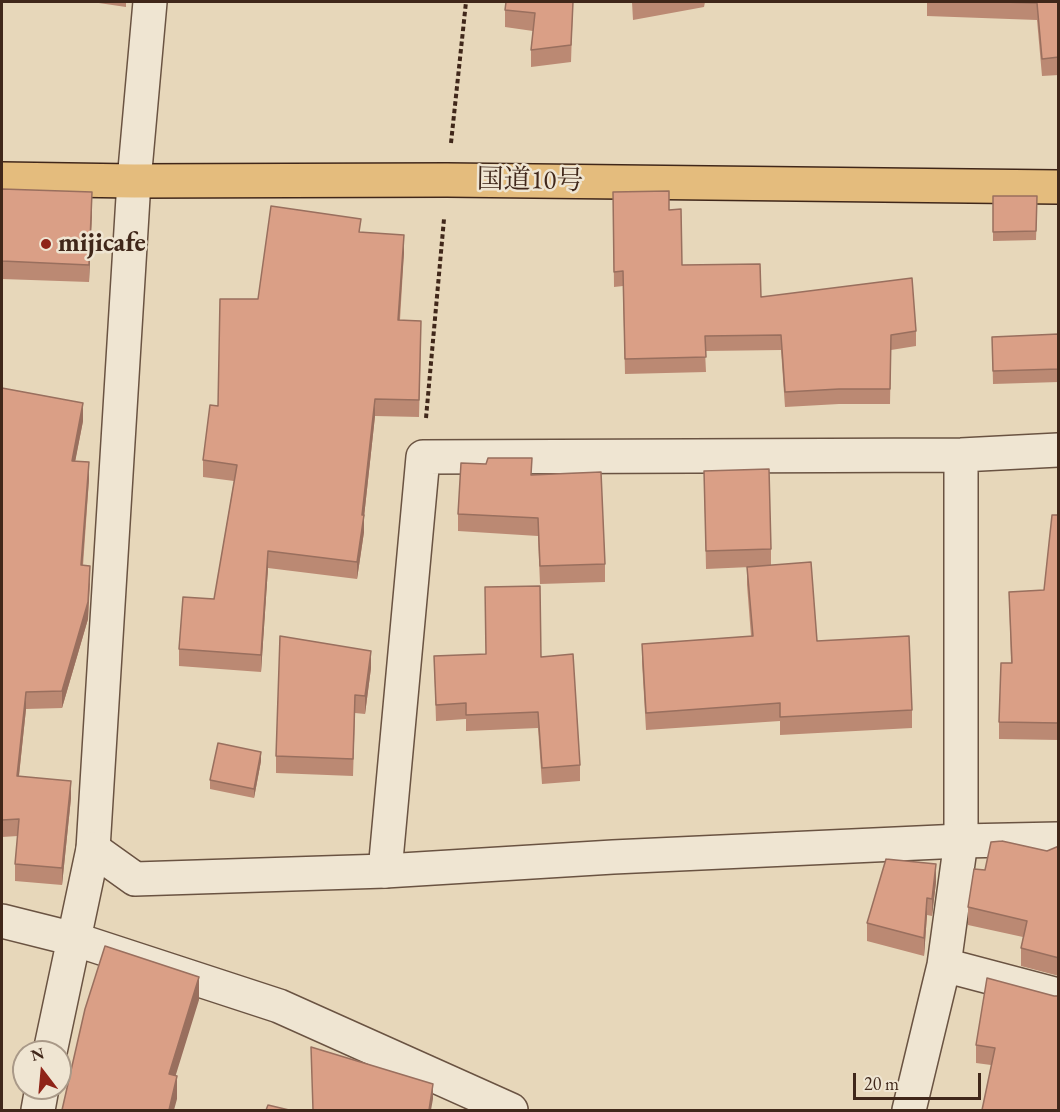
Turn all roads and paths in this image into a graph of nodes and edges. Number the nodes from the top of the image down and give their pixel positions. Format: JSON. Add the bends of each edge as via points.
{"nodes":[{"id":1,"x":150,"y":2,"type":"edge"},
{"id":2,"x":466,"y":2,"type":"edge"},
{"id":3,"x":2,"y":179,"type":"edge"},
{"id":4,"x":447,"y":180,"type":"junction"},
{"id":5,"x":134,"y":181,"type":"junction"},
{"id":6,"x":1059,"y":187,"type":"edge"},
{"id":7,"x":1059,"y":450,"type":"edge"},
{"id":8,"x":961,"y":455,"type":"junction"},
{"id":9,"x":423,"y":457,"type":"junction"},
{"id":10,"x":1059,"y":839,"type":"edge"},
{"id":11,"x":961,"y":841,"type":"junction"},
{"id":12,"x":93,"y":849,"type":"junction"},
{"id":13,"x":385,"y":871,"type":"junction"},
{"id":14,"x":2,"y":921,"type":"edge"},
{"id":15,"x":74,"y":939,"type":"junction"},
{"id":16,"x":944,"y":965,"type":"junction"},
{"id":17,"x":1059,"y":994,"type":"edge"},
{"id":18,"x":53,"y":1040,"type":"edge"},
{"id":19,"x":512,"y":1110,"type":"edge"},
{"id":20,"x":909,"y":1110,"type":"edge"}],
"edges":[{"from":1,"to":5,"type":"street"},
{"from":2,"to":4,"type":"path"},
{"from":3,"to":5,"type":"highway","name":"国道10号"},
{"from":4,"to":5,"type":"highway","name":"国道10号"},
{"from":4,"to":6,"type":"highway","name":"国道10号"},
{"from":4,"to":9,"type":"path"},
{"from":5,"to":12,"type":"street"},
{"from":7,"to":8,"type":"street"},
{"from":8,"to":9,"type":"street"},
{"from":8,"to":11,"type":"street"},
{"from":9,"to":13,"type":"street"},
{"from":10,"to":11,"type":"street"},
{"from":11,"to":13,"type":"street"},
{"from":11,"to":16,"type":"street"},
{"from":12,"to":13,"type":"street","via":[[135,879]]},
{"from":12,"to":15,"type":"street"},
{"from":14,"to":15,"type":"street"},
{"from":15,"to":18,"type":"street"},
{"from":15,"to":19,"type":"street","via":[[279,1006]]},
{"from":16,"to":17,"type":"street"},
{"from":16,"to":20,"type":"street"}]}
